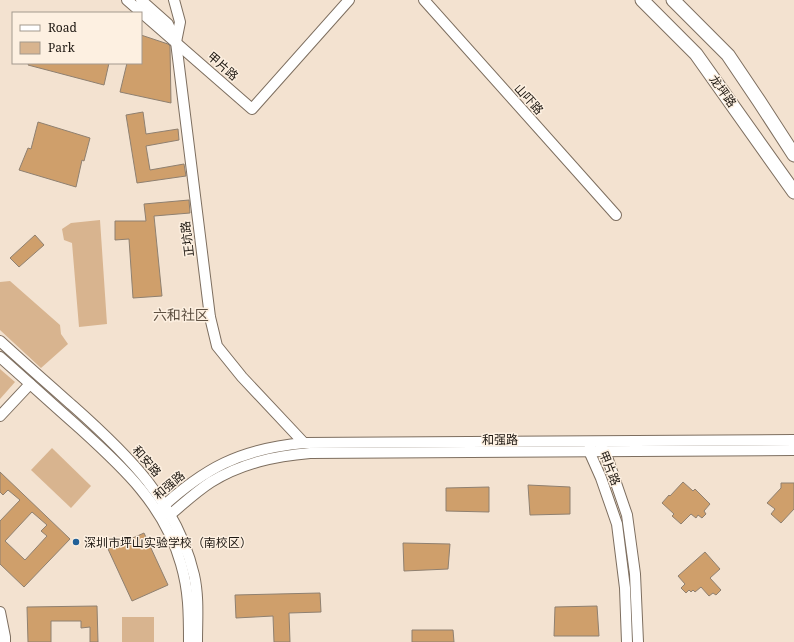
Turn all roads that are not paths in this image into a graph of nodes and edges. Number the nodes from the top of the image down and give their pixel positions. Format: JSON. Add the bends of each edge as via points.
{"nodes":[{"id":1,"x":127,"y":0,"type":"edge"},
{"id":2,"x":141,"y":0,"type":"edge"},
{"id":3,"x":174,"y":0,"type":"edge"},
{"id":4,"x":349,"y":0,"type":"edge"},
{"id":5,"x":424,"y":0,"type":"edge"},
{"id":6,"x":642,"y":0,"type":"edge"},
{"id":7,"x":673,"y":0,"type":"edge"},
{"id":8,"x":141,"y":12,"type":"edge"},
{"id":9,"x":142,"y":13,"type":"edge"},
{"id":10,"x":176,"y":42,"type":"junction"},
{"id":11,"x":794,"y":155,"type":"edge"},
{"id":12,"x":794,"y":192,"type":"edge"},
{"id":13,"x":616,"y":215,"type":"dead end"},
{"id":14,"x":0,"y":341,"type":"edge"},
{"id":15,"x":0,"y":357,"type":"edge"},
{"id":16,"x":30,"y":384,"type":"junction"},
{"id":17,"x":0,"y":416,"type":"edge"},
{"id":18,"x":794,"y":440,"type":"edge"},
{"id":19,"x":304,"y":443,"type":"junction"},
{"id":20,"x":590,"y":446,"type":"junction"},
{"id":21,"x":794,"y":450,"type":"edge"},
{"id":22,"x":605,"y":451,"type":"junction"},
{"id":23,"x":144,"y":484,"type":"junction"},
{"id":24,"x":162,"y":508,"type":"junction"},
{"id":25,"x":170,"y":514,"type":"junction"},
{"id":26,"x":0,"y":612,"type":"edge"},
{"id":27,"x":5,"y":642,"type":"edge"},
{"id":28,"x":189,"y":642,"type":"edge"},
{"id":29,"x":197,"y":642,"type":"edge"},
{"id":30,"x":627,"y":642,"type":"edge"},
{"id":31,"x":638,"y":642,"type":"edge"}],
"edges":[{"from":1,"to":8,"type":"street","name":"甲片路"},
{"from":2,"to":10,"type":"street","name":"甲片路","via":[[168,24]]},
{"from":3,"to":10,"type":"street","name":"正坑路","via":[[180,22]]},
{"from":4,"to":10,"type":"street","name":"甲片路","via":[[252,109]]},
{"from":5,"to":13,"type":"street","name":"山吓路"},
{"from":6,"to":12,"type":"main road","name":"龙坪路","via":[[696,54]]},
{"from":7,"to":11,"type":"main road","name":"龙坪路","via":[[728,55]]},
{"from":9,"to":10,"type":"street","name":"甲片路"},
{"from":10,"to":19,"type":"street","name":"正坑路","via":[[210,316],[217,346],[242,377]]},
{"from":14,"to":23,"type":"street","name":"和安路","via":[[115,445]]},
{"from":15,"to":16,"type":"street","name":"和安路"},
{"from":16,"to":17,"type":"street"},
{"from":16,"to":23,"type":"street","name":"和安路"},
{"from":18,"to":20,"type":"street","name":"和强路"},
{"from":19,"to":20,"type":"street","name":"和强路"},
{"from":19,"to":24,"type":"street","name":"和强路","via":[[265,448],[225,463],[198,478]]},
{"from":20,"to":22,"type":"street","name":"和强路"},
{"from":20,"to":25,"type":"street","name":"和强路","via":[[310,453],[284,456],[241,467],[224,475]]},
{"from":20,"to":30,"type":"street","name":"甲片路","via":[[616,524],[625,588]]},
{"from":21,"to":22,"type":"street","name":"和强路"},
{"from":22,"to":31,"type":"street","name":"甲片路","via":[[627,515],[635,574]]},
{"from":23,"to":24,"type":"street","name":"和安路"},
{"from":24,"to":25,"type":"street","name":"和安路"},
{"from":24,"to":28,"type":"street","name":"和安路","via":[[189,598]]},
{"from":25,"to":29,"type":"street","name":"和安路","via":[[184,543],[194,576],[197,597]]},
{"from":26,"to":27,"type":"street"}]}
